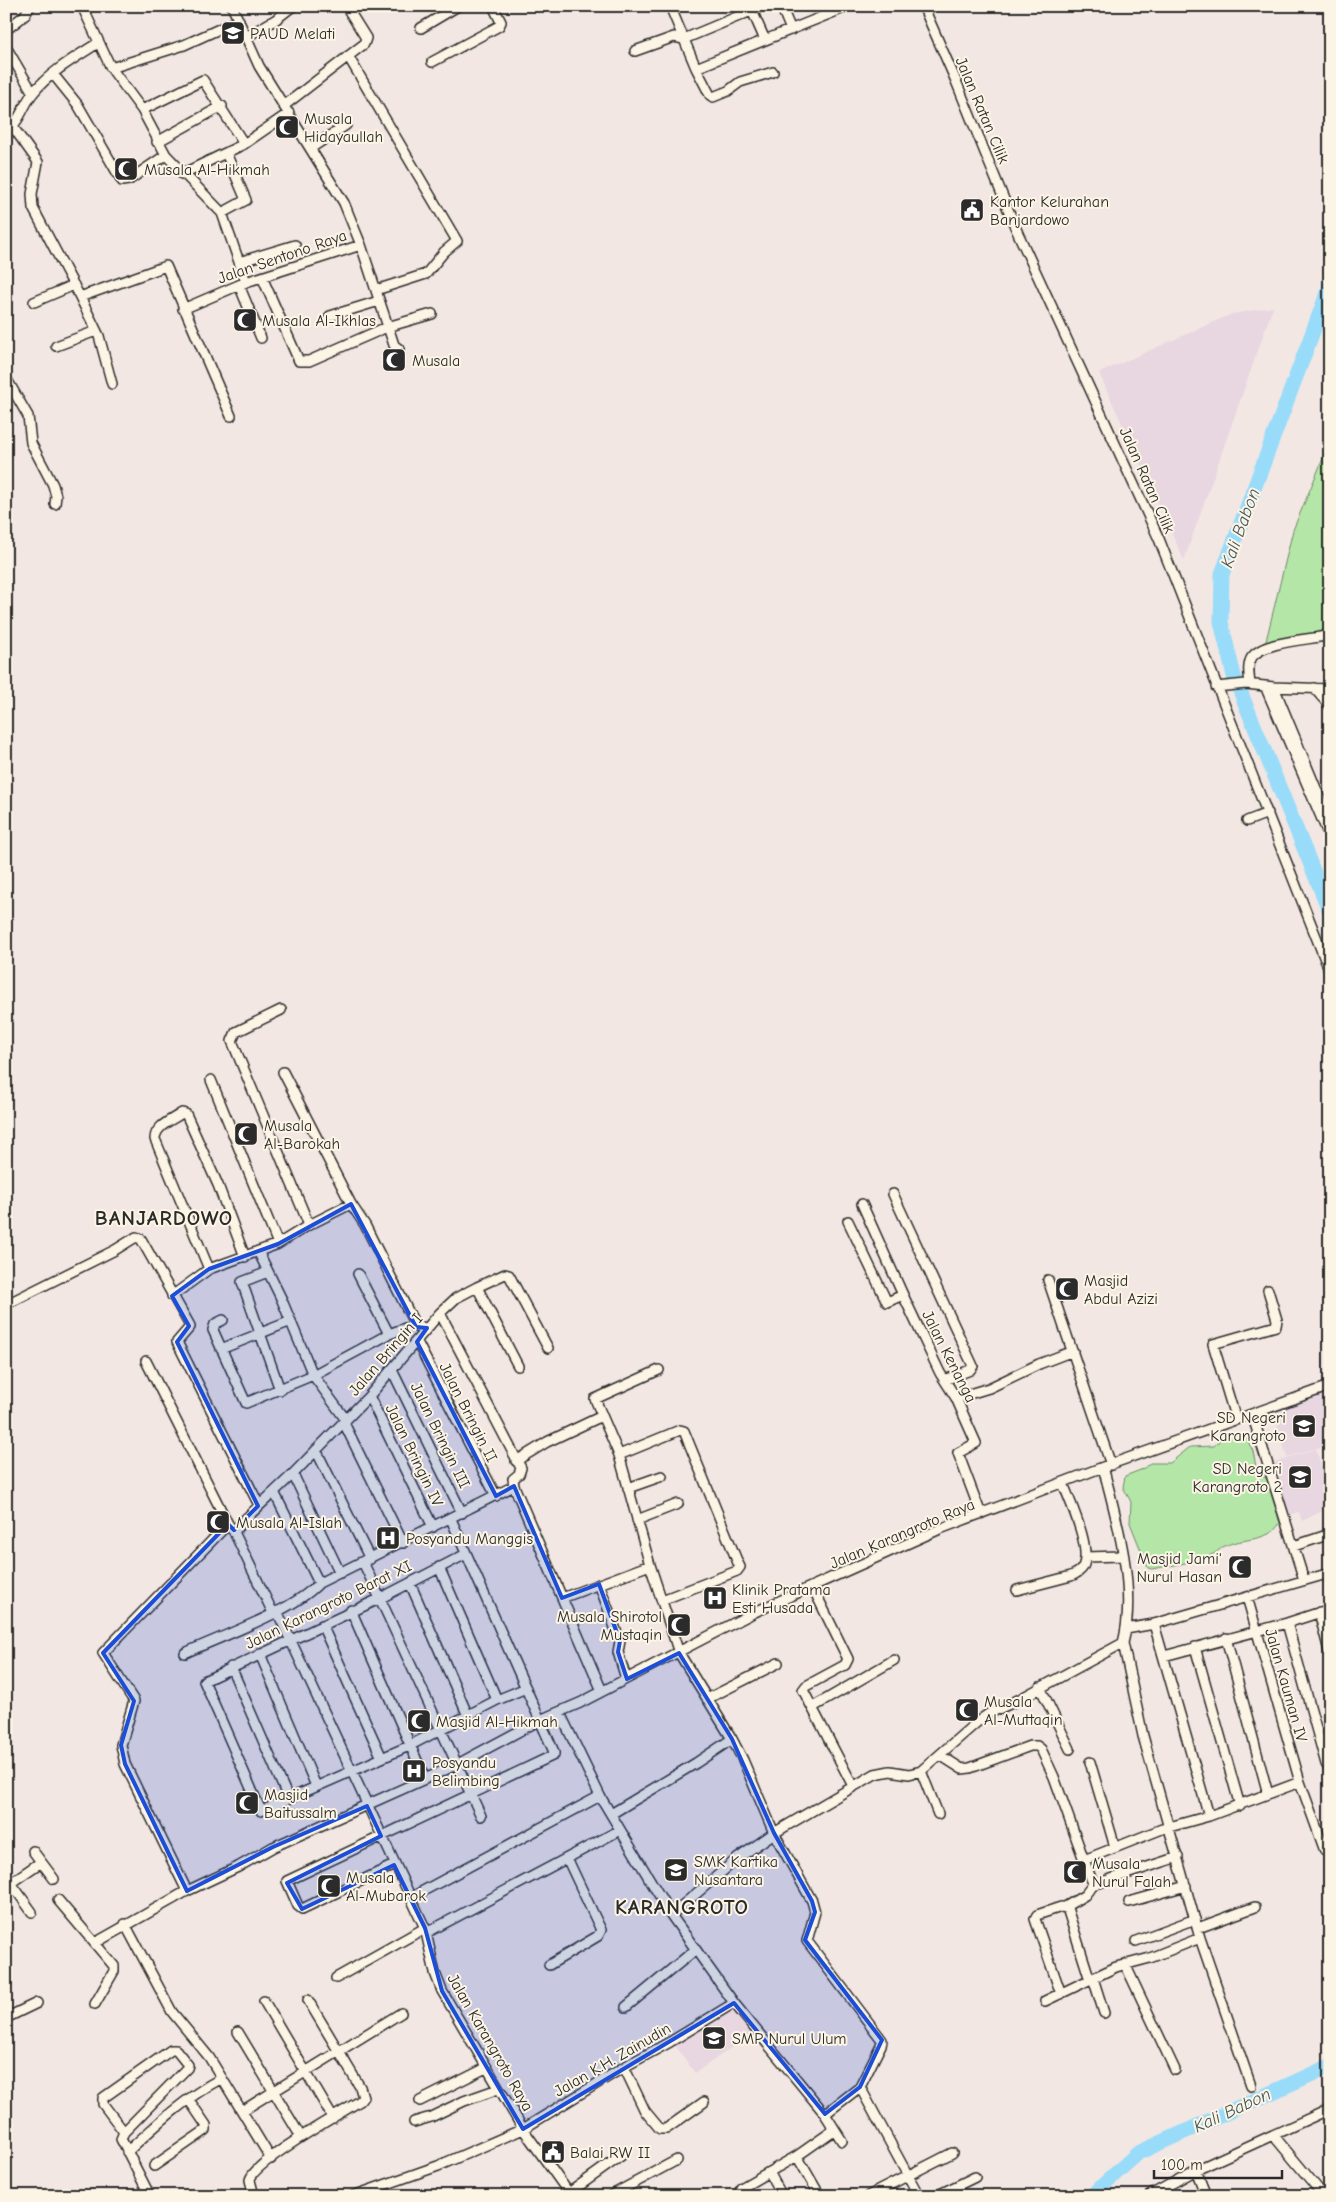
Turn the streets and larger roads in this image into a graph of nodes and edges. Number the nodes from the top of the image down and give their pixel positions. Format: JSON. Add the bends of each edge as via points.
{"nodes":[{"id":1,"x":30,"y":6,"type":"edge"},
{"id":2,"x":82,"y":6,"type":"edge"},
{"id":3,"x":232,"y":6,"type":"edge"},
{"id":4,"x":293,"y":6,"type":"edge"},
{"id":5,"x":346,"y":6,"type":"edge"},
{"id":6,"x":458,"y":6,"type":"edge"},
{"id":7,"x":493,"y":6,"type":"edge"},
{"id":8,"x":670,"y":6,"type":"edge"},
{"id":9,"x":763,"y":6,"type":"edge"},
{"id":10,"x":781,"y":6,"type":"edge"},
{"id":11,"x":849,"y":6,"type":"edge"},
{"id":12,"x":923,"y":6,"type":"edge"},
{"id":13,"x":751,"y":9,"type":"edge"},
{"id":14,"x":239,"y":20,"type":"junction"},
{"id":15,"x":421,"y":28,"type":"dead end"},
{"id":16,"x":6,"y":30,"type":"edge"},
{"id":17,"x":791,"y":30,"type":"junction"},
{"id":18,"x":246,"y":37,"type":"junction"},
{"id":19,"x":684,"y":39,"type":"junction"},
{"id":20,"x":765,"y":40,"type":"junction"},
{"id":21,"x":98,"y":43,"type":"junction"},
{"id":22,"x":6,"y":47,"type":"edge"},
{"id":23,"x":635,"y":51,"type":"dead end"},
{"id":24,"x":348,"y":56,"type":"junction"},
{"id":25,"x":432,"y":62,"type":"dead end"},
{"id":26,"x":111,"y":68,"type":"junction"},
{"id":27,"x":696,"y":68,"type":"junction"},
{"id":28,"x":773,"y":72,"type":"dead end"},
{"id":29,"x":53,"y":74,"type":"junction"},
{"id":30,"x":33,"y":93,"type":"junction"},
{"id":31,"x":222,"y":106,"type":"junction"},
{"id":32,"x":287,"y":109,"type":"junction"},
{"id":33,"x":142,"y":110,"type":"junction"},
{"id":34,"x":346,"y":125,"type":"dead end"},
{"id":35,"x":10,"y":129,"type":"edge"},
{"id":36,"x":157,"y":142,"type":"junction"},
{"id":37,"x":244,"y":144,"type":"junction"},
{"id":38,"x":311,"y":148,"type":"junction"},
{"id":39,"x":226,"y":153,"type":"junction"},
{"id":40,"x":166,"y":155,"type":"junction"},
{"id":41,"x":182,"y":174,"type":"junction"},
{"id":42,"x":222,"y":213,"type":"junction"},
{"id":43,"x":295,"y":245,"type":"dead end"},
{"id":44,"x":361,"y":245,"type":"junction"},
{"id":45,"x":239,"y":262,"type":"junction"},
{"id":46,"x":262,"y":277,"type":"junction"},
{"id":47,"x":242,"y":284,"type":"junction"},
{"id":48,"x":74,"y":285,"type":"junction"},
{"id":49,"x":376,"y":290,"type":"junction"},
{"id":50,"x":80,"y":297,"type":"junction"},
{"id":51,"x":379,"y":301,"type":"junction"},
{"id":52,"x":34,"y":302,"type":"dead end"},
{"id":53,"x":184,"y":309,"type":"junction"},
{"id":54,"x":432,"y":314,"type":"dead end"},
{"id":55,"x":330,"y":316,"type":"dead end"},
{"id":56,"x":388,"y":327,"type":"junction"},
{"id":57,"x":96,"y":331,"type":"junction"},
{"id":58,"x":261,"y":338,"type":"dead end"},
{"id":59,"x":56,"y":346,"type":"dead end"},
{"id":60,"x":400,"y":349,"type":"dead end"},
{"id":61,"x":6,"y":378,"type":"edge"},
{"id":62,"x":112,"y":384,"type":"dead end"},
{"id":63,"x":231,"y":416,"type":"dead end"},
{"id":64,"x":55,"y":504,"type":"dead end"},
{"id":65,"x":1330,"y":635,"type":"edge"},
{"id":66,"x":1248,"y":684,"type":"junction"},
{"id":67,"x":1220,"y":686,"type":"junction"},
{"id":68,"x":1270,"y":687,"type":"junction"},
{"id":69,"x":1314,"y":688,"type":"junction"},
{"id":70,"x":1330,"y":689,"type":"edge"},
{"id":71,"x":1330,"y":706,"type":"edge"},
{"id":72,"x":1266,"y":814,"type":"junction"},
{"id":73,"x":1250,"y":820,"type":"dead end"},
{"id":74,"x":1330,"y":822,"type":"edge"},
{"id":75,"x":1330,"y":838,"type":"edge"},
{"id":76,"x":1330,"y":972,"type":"edge"},
{"id":77,"x":281,"y":1010,"type":"dead end"},
{"id":78,"x":283,"y":1072,"type":"dead end"},
{"id":79,"x":211,"y":1080,"type":"dead end"},
{"id":80,"x":893,"y":1194,"type":"dead end"},
{"id":81,"x":351,"y":1204,"type":"junction"},
{"id":82,"x":862,"y":1204,"type":"dead end"},
{"id":83,"x":848,"y":1221,"type":"dead end"},
{"id":84,"x":309,"y":1225,"type":"junction"},
{"id":85,"x":278,"y":1244,"type":"junction"},
{"id":86,"x":258,"y":1251,"type":"junction"},
{"id":87,"x":245,"y":1256,"type":"junction"},
{"id":88,"x":209,"y":1269,"type":"junction"},
{"id":89,"x":268,"y":1272,"type":"junction"},
{"id":90,"x":358,"y":1274,"type":"dead end"},
{"id":91,"x":1048,"y":1280,"type":"dead end"},
{"id":92,"x":478,"y":1287,"type":"junction"},
{"id":93,"x":1268,"y":1290,"type":"dead end"},
{"id":94,"x":903,"y":1295,"type":"junction"},
{"id":95,"x":172,"y":1296,"type":"junction"},
{"id":96,"x":13,"y":1301,"type":"dead end"},
{"id":97,"x":440,"y":1313,"type":"junction"},
{"id":98,"x":223,"y":1320,"type":"dead end"},
{"id":99,"x":291,"y":1321,"type":"junction"},
{"id":100,"x":416,"y":1327,"type":"junction"},
{"id":101,"x":427,"y":1328,"type":"junction"},
{"id":102,"x":261,"y":1334,"type":"junction"},
{"id":103,"x":389,"y":1334,"type":"junction"},
{"id":104,"x":417,"y":1342,"type":"junction"},
{"id":105,"x":548,"y":1348,"type":"dead end"},
{"id":106,"x":221,"y":1349,"type":"junction"},
{"id":107,"x":1073,"y":1351,"type":"junction"},
{"id":108,"x":146,"y":1361,"type":"dead end"},
{"id":109,"x":518,"y":1366,"type":"dead end"},
{"id":110,"x":392,"y":1370,"type":"junction"},
{"id":111,"x":659,"y":1370,"type":"dead end"},
{"id":112,"x":313,"y":1375,"type":"junction"},
{"id":113,"x":945,"y":1380,"type":"junction"},
{"id":114,"x":1330,"y":1386,"type":"edge"},
{"id":115,"x":280,"y":1390,"type":"junction"},
{"id":116,"x":369,"y":1396,"type":"junction"},
{"id":117,"x":956,"y":1398,"type":"junction"},
{"id":118,"x":1252,"y":1414,"type":"junction"},
{"id":119,"x":602,"y":1416,"type":"junction"},
{"id":120,"x":344,"y":1419,"type":"junction"},
{"id":121,"x":1236,"y":1420,"type":"junction"},
{"id":122,"x":316,"y":1450,"type":"junction"},
{"id":123,"x":619,"y":1456,"type":"junction"},
{"id":124,"x":516,"y":1461,"type":"junction"},
{"id":125,"x":1107,"y":1466,"type":"junction"},
{"id":126,"x":293,"y":1474,"type":"junction"},
{"id":127,"x":662,"y":1476,"type":"dead end"},
{"id":128,"x":1063,"y":1483,"type":"junction"},
{"id":129,"x":514,"y":1486,"type":"junction"},
{"id":130,"x":628,"y":1488,"type":"junction"},
{"id":131,"x":274,"y":1492,"type":"junction"},
{"id":132,"x":496,"y":1496,"type":"junction"},
{"id":133,"x":258,"y":1503,"type":"junction"},
{"id":134,"x":678,"y":1504,"type":"dead end"},
{"id":135,"x":462,"y":1513,"type":"junction"},
{"id":136,"x":981,"y":1514,"type":"junction"},
{"id":137,"x":451,"y":1519,"type":"junction"},
{"id":138,"x":637,"y":1520,"type":"junction"},
{"id":139,"x":231,"y":1527,"type":"junction"},
{"id":140,"x":433,"y":1527,"type":"junction"},
{"id":141,"x":1330,"y":1534,"type":"edge"},
{"id":142,"x":403,"y":1543,"type":"junction"},
{"id":143,"x":1294,"y":1546,"type":"junction"},
{"id":144,"x":466,"y":1554,"type":"junction"},
{"id":145,"x":1123,"y":1556,"type":"junction"},
{"id":146,"x":1085,"y":1557,"type":"junction"},
{"id":147,"x":367,"y":1560,"type":"junction"},
{"id":148,"x":650,"y":1566,"type":"junction"},
{"id":149,"x":439,"y":1567,"type":"junction"},
{"id":150,"x":340,"y":1572,"type":"junction"},
{"id":151,"x":1330,"y":1573,"type":"edge"},
{"id":152,"x":1304,"y":1580,"type":"junction"},
{"id":153,"x":319,"y":1583,"type":"junction"},
{"id":154,"x":410,"y":1583,"type":"junction"},
{"id":155,"x":599,"y":1584,"type":"junction"},
{"id":156,"x":813,"y":1588,"type":"junction"},
{"id":157,"x":1017,"y":1590,"type":"dead end"},
{"id":158,"x":1247,"y":1597,"type":"junction"},
{"id":159,"x":381,"y":1598,"type":"junction"},
{"id":160,"x":562,"y":1598,"type":"junction"},
{"id":161,"x":662,"y":1600,"type":"junction"},
{"id":162,"x":1330,"y":1609,"type":"edge"},
{"id":163,"x":352,"y":1610,"type":"junction"},
{"id":164,"x":275,"y":1612,"type":"junction"},
{"id":165,"x":1319,"y":1612,"type":"junction"},
{"id":166,"x":1287,"y":1623,"type":"junction"},
{"id":167,"x":1154,"y":1624,"type":"junction"},
{"id":168,"x":322,"y":1625,"type":"junction"},
{"id":169,"x":1126,"y":1629,"type":"junction"},
{"id":170,"x":1256,"y":1631,"type":"junction"},
{"id":171,"x":1226,"y":1638,"type":"junction"},
{"id":172,"x":289,"y":1640,"type":"junction"},
{"id":173,"x":1123,"y":1643,"type":"junction"},
{"id":174,"x":1195,"y":1647,"type":"junction"},
{"id":175,"x":185,"y":1653,"type":"dead end"},
{"id":176,"x":679,"y":1653,"type":"junction"},
{"id":177,"x":260,"y":1654,"type":"junction"},
{"id":178,"x":1164,"y":1656,"type":"junction"},
{"id":179,"x":1330,"y":1656,"type":"edge"},
{"id":180,"x":894,"y":1660,"type":"dead end"},
{"id":181,"x":778,"y":1663,"type":"dead end"},
{"id":182,"x":230,"y":1667,"type":"junction"},
{"id":183,"x":626,"y":1679,"type":"junction"},
{"id":184,"x":1040,"y":1687,"type":"junction"},
{"id":185,"x":526,"y":1688,"type":"junction"},
{"id":186,"x":602,"y":1692,"type":"junction"},
{"id":187,"x":707,"y":1699,"type":"junction"},
{"id":188,"x":497,"y":1700,"type":"junction"},
{"id":189,"x":813,"y":1707,"type":"junction"},
{"id":190,"x":560,"y":1713,"type":"junction"},
{"id":191,"x":468,"y":1716,"type":"junction"},
{"id":192,"x":540,"y":1720,"type":"junction"},
{"id":193,"x":441,"y":1729,"type":"junction"},
{"id":194,"x":732,"y":1739,"type":"junction"},
{"id":195,"x":409,"y":1746,"type":"junction"},
{"id":196,"x":1070,"y":1749,"type":"dead end"},
{"id":197,"x":940,"y":1755,"type":"junction"},
{"id":198,"x":382,"y":1758,"type":"junction"},
{"id":199,"x":1090,"y":1762,"type":"dead end"},
{"id":200,"x":456,"y":1765,"type":"junction"},
{"id":201,"x":1329,"y":1768,"type":"edge"},
{"id":202,"x":350,"y":1771,"type":"junction"},
{"id":203,"x":921,"y":1771,"type":"junction"},
{"id":204,"x":425,"y":1779,"type":"junction"},
{"id":205,"x":1300,"y":1782,"type":"junction"},
{"id":206,"x":316,"y":1786,"type":"junction"},
{"id":207,"x":853,"y":1786,"type":"junction"},
{"id":208,"x":1268,"y":1794,"type":"junction"},
{"id":209,"x":470,"y":1795,"type":"junction"},
{"id":210,"x":600,"y":1796,"type":"junction"},
{"id":211,"x":288,"y":1798,"type":"junction"},
{"id":212,"x":367,"y":1806,"type":"junction"},
{"id":213,"x":1240,"y":1806,"type":"junction"},
{"id":214,"x":611,"y":1814,"type":"junction"},
{"id":215,"x":938,"y":1814,"type":"dead end"},
{"id":216,"x":481,"y":1816,"type":"dead end"},
{"id":217,"x":1209,"y":1816,"type":"junction"},
{"id":218,"x":1168,"y":1826,"type":"junction"},
{"id":219,"x":620,"y":1830,"type":"junction"},
{"id":220,"x":774,"y":1833,"type":"junction"},
{"id":221,"x":381,"y":1836,"type":"junction"},
{"id":222,"x":1115,"y":1847,"type":"junction"},
{"id":223,"x":33,"y":1851,"type":"dead end"},
{"id":224,"x":1325,"y":1851,"type":"dead end"},
{"id":225,"x":1178,"y":1857,"type":"junction"},
{"id":226,"x":567,"y":1858,"type":"junction"},
{"id":227,"x":1084,"y":1860,"type":"junction"},
{"id":228,"x":41,"y":1862,"type":"junction"},
{"id":229,"x":394,"y":1865,"type":"junction"},
{"id":230,"x":54,"y":1879,"type":"dead end"},
{"id":231,"x":8,"y":1882,"type":"edge"},
{"id":232,"x":1094,"y":1883,"type":"junction"},
{"id":233,"x":1186,"y":1886,"type":"junction"},
{"id":234,"x":187,"y":1891,"type":"junction"},
{"id":235,"x":410,"y":1898,"type":"junction"},
{"id":236,"x":58,"y":1900,"type":"dead end"},
{"id":237,"x":1130,"y":1902,"type":"dead end"},
{"id":238,"x":1065,"y":1907,"type":"junction"},
{"id":239,"x":1255,"y":1907,"type":"dead end"},
{"id":240,"x":32,"y":1912,"type":"dead end"},
{"id":241,"x":671,"y":1915,"type":"junction"},
{"id":242,"x":1195,"y":1919,"type":"junction"},
{"id":243,"x":125,"y":1924,"type":"junction"},
{"id":244,"x":1198,"y":1928,"type":"junction"},
{"id":245,"x":425,"y":1930,"type":"junction"},
{"id":246,"x":1200,"y":1938,"type":"junction"},
{"id":247,"x":1136,"y":1941,"type":"dead end"},
{"id":248,"x":94,"y":1943,"type":"junction"},
{"id":249,"x":695,"y":1950,"type":"junction"},
{"id":250,"x":1125,"y":1964,"type":"junction"},
{"id":251,"x":549,"y":1965,"type":"dead end"},
{"id":252,"x":336,"y":1978,"type":"dead end"},
{"id":253,"x":1091,"y":1979,"type":"junction"},
{"id":254,"x":1061,"y":1994,"type":"junction"},
{"id":255,"x":308,"y":2000,"type":"dead end"},
{"id":256,"x":264,"y":2001,"type":"dead end"},
{"id":257,"x":1046,"y":2002,"type":"dead end"},
{"id":258,"x":37,"y":2003,"type":"dead end"},
{"id":259,"x":734,"y":2003,"type":"junction"},
{"id":260,"x":95,"y":2004,"type":"dead end"},
{"id":261,"x":626,"y":2006,"type":"dead end"},
{"id":262,"x":401,"y":2013,"type":"dead end"},
{"id":263,"x":1104,"y":2014,"type":"dead end"},
{"id":264,"x":6,"y":2018,"type":"edge"},
{"id":265,"x":238,"y":2032,"type":"dead end"},
{"id":266,"x":338,"y":2051,"type":"junction"},
{"id":267,"x":624,"y":2067,"type":"junction"},
{"id":268,"x":486,"y":2068,"type":"junction"},
{"id":269,"x":1175,"y":2070,"type":"dead end"},
{"id":270,"x":306,"y":2071,"type":"junction"},
{"id":271,"x":222,"y":2078,"type":"junction"},
{"id":272,"x":1251,"y":2086,"type":"dead end"},
{"id":273,"x":860,"y":2087,"type":"junction"},
{"id":274,"x":498,"y":2089,"type":"junction"},
{"id":275,"x":274,"y":2091,"type":"junction"},
{"id":276,"x":189,"y":2100,"type":"junction"},
{"id":277,"x":420,"y":2101,"type":"dead end"},
{"id":278,"x":704,"y":2102,"type":"dead end"},
{"id":279,"x":1330,"y":2109,"type":"edge"},
{"id":280,"x":242,"y":2111,"type":"junction"},
{"id":281,"x":825,"y":2114,"type":"junction"},
{"id":282,"x":333,"y":2118,"type":"junction"},
{"id":283,"x":414,"y":2122,"type":"dead end"},
{"id":284,"x":523,"y":2129,"type":"junction"},
{"id":285,"x":834,"y":2130,"type":"junction"},
{"id":286,"x":124,"y":2132,"type":"junction"},
{"id":287,"x":1274,"y":2136,"type":"junction"},
{"id":288,"x":301,"y":2137,"type":"junction"},
{"id":289,"x":842,"y":2141,"type":"dead end"},
{"id":290,"x":127,"y":2152,"type":"junction"},
{"id":291,"x":952,"y":2153,"type":"dead end"},
{"id":292,"x":622,"y":2154,"type":"dead end"},
{"id":293,"x":796,"y":2156,"type":"junction"},
{"id":294,"x":271,"y":2158,"type":"junction"},
{"id":295,"x":677,"y":2160,"type":"dead end"},
{"id":296,"x":154,"y":2166,"type":"dead end"},
{"id":297,"x":1196,"y":2170,"type":"junction"},
{"id":298,"x":769,"y":2172,"type":"junction"},
{"id":299,"x":908,"y":2175,"type":"junction"},
{"id":300,"x":974,"y":2177,"type":"dead end"},
{"id":301,"x":570,"y":2194,"type":"edge"},
{"id":302,"x":150,"y":2196,"type":"edge"},
{"id":303,"x":254,"y":2196,"type":"edge"},
{"id":304,"x":353,"y":2196,"type":"edge"},
{"id":305,"x":610,"y":2196,"type":"edge"},
{"id":306,"x":739,"y":2196,"type":"edge"},
{"id":307,"x":782,"y":2196,"type":"edge"},
{"id":308,"x":820,"y":2196,"type":"edge"},
{"id":309,"x":868,"y":2196,"type":"edge"},
{"id":310,"x":919,"y":2196,"type":"edge"},
{"id":311,"x":936,"y":2196,"type":"edge"},
{"id":312,"x":1149,"y":2196,"type":"edge"},
{"id":313,"x":1206,"y":2196,"type":"edge"},
{"id":314,"x":1324,"y":2196,"type":"edge"}],
"edges":[{"from":1,"to":16,"type":"street","via":[[25,15]]},
{"from":2,"to":21,"type":"street"},
{"from":3,"to":14,"type":"street","name":"Jalan Sentono Raya"},
{"from":4,"to":18,"type":"street"},
{"from":5,"to":24,"type":"street","via":[[366,40]]},
{"from":6,"to":15,"type":"street"},
{"from":7,"to":25,"type":"street","via":[[501,22],[499,26]]},
{"from":8,"to":19,"type":"street"},
{"from":9,"to":13,"type":"street"},
{"from":10,"to":17,"type":"street"},
{"from":11,"to":17,"type":"street"},
{"from":12,"to":67,"type":"street","name":"Jalan Ratan Cilik","via":[[1019,237],[1151,522]]},
{"from":13,"to":19,"type":"street"},
{"from":13,"to":20,"type":"street"},
{"from":14,"to":18,"type":"street","name":"Jalan Sentono Raya"},
{"from":14,"to":26,"type":"street","via":[[184,45]]},
{"from":17,"to":20,"type":"street"},
{"from":18,"to":32,"type":"street","name":"Jalan Sentono Raya","via":[[259,66]]},
{"from":19,"to":23,"type":"street","via":[[672,37]]},
{"from":19,"to":27,"type":"street"},
{"from":20,"to":27,"type":"street"},
{"from":21,"to":26,"type":"street"},
{"from":21,"to":29,"type":"street"},
{"from":22,"to":30,"type":"street"},
{"from":24,"to":32,"type":"street"},
{"from":24,"to":49,"type":"street","via":[[457,242],[426,274]]},
{"from":26,"to":33,"type":"street"},
{"from":27,"to":28,"type":"street","via":[[709,93],[715,97],[740,82]]},
{"from":29,"to":30,"type":"street"},
{"from":29,"to":40,"type":"street","via":[[78,104],[122,181],[129,180]]},
{"from":30,"to":35,"type":"street"},
{"from":31,"to":33,"type":"street","via":[[203,80]]},
{"from":31,"to":36,"type":"street"},
{"from":31,"to":37,"type":"street"},
{"from":32,"to":37,"type":"street"},
{"from":32,"to":38,"type":"street","name":"Jalan Sentono Raya"},
{"from":33,"to":36,"type":"street"},
{"from":34,"to":38,"type":"street"},
{"from":35,"to":48,"type":"street","via":[[38,162],[32,194],[33,208]]},
{"from":36,"to":40,"type":"street"},
{"from":37,"to":39,"type":"street"},
{"from":38,"to":44,"type":"street","name":"Jalan Sentono Raya","via":[[344,203]]},
{"from":39,"to":41,"type":"street"},
{"from":39,"to":42,"type":"street","via":[[246,200]]},
{"from":40,"to":41,"type":"street"},
{"from":41,"to":42,"type":"street"},
{"from":42,"to":45,"type":"street"},
{"from":43,"to":45,"type":"street"},
{"from":44,"to":46,"type":"street","name":"Jalan Sentono Raya"},
{"from":44,"to":49,"type":"street"},
{"from":45,"to":47,"type":"street"},
{"from":46,"to":47,"type":"street","name":"Jalan Sentono Raya"},
{"from":46,"to":56,"type":"street","via":[[299,362],[309,361]]},
{"from":47,"to":53,"type":"street","name":"Jalan Sentono Raya"},
{"from":47,"to":58,"type":"street"},
{"from":48,"to":50,"type":"street"},
{"from":48,"to":52,"type":"street"},
{"from":49,"to":51,"type":"street"},
{"from":50,"to":53,"type":"street","via":[[166,266]]},
{"from":50,"to":57,"type":"street"},
{"from":51,"to":55,"type":"street"},
{"from":51,"to":56,"type":"street"},
{"from":53,"to":63,"type":"street"},
{"from":54,"to":56,"type":"street"},
{"from":56,"to":60,"type":"street","via":[[394,345]]},
{"from":57,"to":59,"type":"street"},
{"from":57,"to":62,"type":"street"},
{"from":61,"to":64,"type":"street","via":[[28,416],[31,443],[53,485]]},
{"from":65,"to":66,"type":"street","via":[[1263,648],[1249,664]]},
{"from":66,"to":67,"type":"street"},
{"from":66,"to":68,"type":"street"},
{"from":67,"to":72,"type":"street","name":"Jalan Ratan Cilik"},
{"from":68,"to":69,"type":"street"},
{"from":68,"to":74,"type":"street"},
{"from":68,"to":75,"type":"street"},
{"from":69,"to":70,"type":"street"},
{"from":69,"to":71,"type":"street"},
{"from":72,"to":73,"type":"street"},
{"from":72,"to":76,"type":"street","name":"Jalan Ratan Cilik"},
{"from":77,"to":84,"type":"street","via":[[236,1032],[232,1041]]},
{"from":78,"to":81,"type":"street"},
{"from":79,"to":85,"type":"street"},
{"from":80,"to":113,"type":"street","via":[[973,1366]]},
{"from":81,"to":84,"type":"street"},
{"from":81,"to":100,"type":"street","via":[[365,1225]]},
{"from":82,"to":94,"type":"street","name":"Jalan Kenanga"},
{"from":83,"to":94,"type":"street","via":[[887,1302]]},
{"from":84,"to":85,"type":"street"},
{"from":85,"to":86,"type":"street"},
{"from":86,"to":87,"type":"street"},
{"from":86,"to":89,"type":"street"},
{"from":87,"to":88,"type":"street"},
{"from":87,"to":88,"type":"street","via":[[218,1185],[186,1114],[182,1113],[161,1127],[155,1134],[155,1140]]},
{"from":88,"to":95,"type":"street"},
{"from":89,"to":99,"type":"street"},
{"from":89,"to":102,"type":"street","via":[[242,1282]]},
{"from":90,"to":103,"type":"street"},
{"from":91,"to":107,"type":"street"},
{"from":92,"to":97,"type":"street","via":[[453,1300]]},
{"from":92,"to":105,"type":"street","via":[[509,1275]]},
{"from":92,"to":109,"type":"street"},
{"from":93,"to":121,"type":"street","via":[[1276,1326],[1212,1344]]},
{"from":94,"to":113,"type":"street","name":"Jalan Kenanga"},
{"from":95,"to":96,"type":"street","via":[[138,1237]]},
{"from":95,"to":133,"type":"street","via":[[190,1327],[177,1342]]},
{"from":97,"to":101,"type":"street","name":"Jalan Bringin I"},
{"from":97,"to":124,"type":"street","name":"Jalan Bringin I"},
{"from":98,"to":106,"type":"street","via":[[213,1326]]},
{"from":99,"to":102,"type":"street"},
{"from":99,"to":112,"type":"street"},
{"from":100,"to":101,"type":"street"},
{"from":100,"to":103,"type":"street","via":[[406,1327]]},
{"from":101,"to":104,"type":"street","name":"Jalan Bringin I"},
{"from":102,"to":106,"type":"street"},
{"from":102,"to":115,"type":"street"},
{"from":103,"to":112,"type":"street"},
{"from":104,"to":110,"type":"street","name":"Jalan Bringin I"},
{"from":104,"to":132,"type":"street","name":"Jalan Bringin II"},
{"from":106,"to":115,"type":"street","via":[[246,1403]]},
{"from":107,"to":117,"type":"street","via":[[989,1388]]},
{"from":107,"to":125,"type":"street"},
{"from":108,"to":139,"type":"street"},
{"from":110,"to":116,"type":"street","name":"Jalan Bringin I"},
{"from":110,"to":135,"type":"street","name":"Jalan Bringin III"},
{"from":111,"to":119,"type":"street","via":[[595,1399]]},
{"from":112,"to":115,"type":"street"},
{"from":112,"to":120,"type":"street"},
{"from":113,"to":117,"type":"street","name":"Jalan Kenanga"},
{"from":114,"to":118,"type":"street","name":"Jalan Karangroto Raya"},
{"from":116,"to":120,"type":"street","name":"Jalan Bringin I"},
{"from":116,"to":140,"type":"street","name":"Jalan Bringin IV"},
{"from":117,"to":136,"type":"street","name":"Jalan Kenanga","via":[[976,1443],[960,1451],[959,1455]]},
{"from":118,"to":121,"type":"street","name":"Jalan Karangroto Raya"},
{"from":118,"to":143,"type":"street"},
{"from":119,"to":123,"type":"street"},
{"from":119,"to":124,"type":"street"},
{"from":120,"to":122,"type":"street","name":"Jalan Bringin I"},
{"from":120,"to":142,"type":"street"},
{"from":121,"to":125,"type":"street","name":"Jalan Karangroto Raya"},
{"from":122,"to":126,"type":"street","name":"Jalan Bringin I"},
{"from":122,"to":147,"type":"street"},
{"from":123,"to":130,"type":"street"},
{"from":123,"to":161,"type":"street","via":[[684,1431],[740,1567]]},
{"from":124,"to":129,"type":"street","via":[[521,1471],[513,1479]]},
{"from":125,"to":128,"type":"street","name":"Jalan Karangroto Raya"},
{"from":125,"to":145,"type":"street"},
{"from":126,"to":131,"type":"street","name":"Jalan Bringin I"},
{"from":126,"to":150,"type":"street"},
{"from":127,"to":130,"type":"street"},
{"from":128,"to":136,"type":"street","name":"Jalan Karangroto Raya"},
{"from":128,"to":146,"type":"street","via":[[1078,1523]]},
{"from":129,"to":132,"type":"street"},
{"from":129,"to":160,"type":"street"},
{"from":130,"to":138,"type":"street"},
{"from":131,"to":133,"type":"street","name":"Jalan Bringin I"},
{"from":131,"to":153,"type":"street"},
{"from":132,"to":135,"type":"street"},
{"from":133,"to":139,"type":"street","name":"Jalan Bringin I","via":[[241,1523]]},
{"from":134,"to":138,"type":"street"},
{"from":135,"to":137,"type":"street"},
{"from":136,"to":156,"type":"street","name":"Jalan Karangroto Raya"},
{"from":137,"to":140,"type":"street"},
{"from":137,"to":144,"type":"street"},
{"from":138,"to":148,"type":"street"},
{"from":139,"to":164,"type":"street"},
{"from":139,"to":234,"type":"street","name":"Jalan Bringin I","via":[[103,1653],[134,1701],[121,1745],[125,1764]]},
{"from":140,"to":142,"type":"street"},
{"from":141,"to":143,"type":"street"},
{"from":142,"to":147,"type":"street"},
{"from":143,"to":152,"type":"street"},
{"from":144,"to":149,"type":"street","name":"Jalan Karangroto Barat XI"},
{"from":144,"to":185,"type":"street"},
{"from":145,"to":146,"type":"street"},
{"from":145,"to":169,"type":"street"},
{"from":146,"to":157,"type":"street","via":[[1083,1568],[1077,1574]]},
{"from":147,"to":150,"type":"street"},
{"from":147,"to":159,"type":"street"},
{"from":148,"to":155,"type":"street"},
{"from":148,"to":161,"type":"street"},
{"from":149,"to":154,"type":"street","name":"Jalan Karangroto Barat XI"},
{"from":149,"to":188,"type":"street"},
{"from":150,"to":153,"type":"street"},
{"from":151,"to":152,"type":"street"},
{"from":152,"to":158,"type":"street"},
{"from":153,"to":164,"type":"street","via":[[313,1592]]},
{"from":154,"to":159,"type":"street","name":"Jalan Karangroto Barat XI"},
{"from":154,"to":191,"type":"street"},
{"from":155,"to":160,"type":"street"},
{"from":155,"to":183,"type":"street","via":[[620,1640],[618,1652]]},
{"from":156,"to":176,"type":"street","name":"Jalan Karangroto Raya","via":[[755,1612]]},
{"from":156,"to":189,"type":"street","via":[[848,1659],[845,1665],[803,1688]]},
{"from":158,"to":167,"type":"street"},
{"from":158,"to":170,"type":"street","name":"Jalan Kauman IV"},
{"from":159,"to":163,"type":"street","name":"Jalan Karangroto Barat XI"},
{"from":159,"to":193,"type":"street"},
{"from":160,"to":186,"type":"street"},
{"from":161,"to":176,"type":"street"},
{"from":162,"to":165,"type":"street"},
{"from":163,"to":168,"type":"street","name":"Jalan Karangroto Barat XI"},
{"from":163,"to":195,"type":"street"},
{"from":164,"to":172,"type":"street"},
{"from":164,"to":175,"type":"street"},
{"from":165,"to":166,"type":"street"},
{"from":165,"to":179,"type":"street"},
{"from":166,"to":170,"type":"street"},
{"from":166,"to":201,"type":"street"},
{"from":167,"to":169,"type":"street"},
{"from":167,"to":178,"type":"street"},
{"from":168,"to":172,"type":"street","name":"Jalan Karangroto Barat XI"},
{"from":168,"to":198,"type":"street"},
{"from":169,"to":173,"type":"street"},
{"from":170,"to":171,"type":"street"},
{"from":170,"to":205,"type":"street","name":"Jalan Kauman IV"},
{"from":171,"to":174,"type":"street"},
{"from":171,"to":208,"type":"street"},
{"from":172,"to":177,"type":"street","name":"Jalan Karangroto Barat XI"},
{"from":172,"to":202,"type":"street"},
{"from":173,"to":184,"type":"street"},
{"from":173,"to":218,"type":"street"},
{"from":174,"to":178,"type":"street"},
{"from":174,"to":213,"type":"street"},
{"from":176,"to":183,"type":"street","name":"Jalan Karangroto Raya"},
{"from":176,"to":187,"type":"street"},
{"from":177,"to":182,"type":"street","name":"Jalan Karangroto Barat XI"},
{"from":177,"to":206,"type":"street"},
{"from":178,"to":217,"type":"street"},
{"from":180,"to":189,"type":"street"},
{"from":181,"to":187,"type":"street"},
{"from":182,"to":211,"type":"street"},
{"from":182,"to":211,"type":"street","name":"Jalan Karangroto Barat XI","via":[[204,1681],[262,1811]]},
{"from":183,"to":186,"type":"street","name":"Jalan Karangroto Raya"},
{"from":184,"to":196,"type":"street"},
{"from":184,"to":197,"type":"street","via":[[983,1717]]},
{"from":185,"to":188,"type":"street"},
{"from":185,"to":192,"type":"street"},
{"from":186,"to":190,"type":"street","name":"Jalan Karangroto Raya"},
{"from":187,"to":194,"type":"street"},
{"from":188,"to":191,"type":"street"},
{"from":189,"to":207,"type":"street"},
{"from":190,"to":192,"type":"street","name":"Jalan Karangroto Raya"},
{"from":190,"to":210,"type":"street"},
{"from":191,"to":193,"type":"street"},
{"from":192,"to":200,"type":"street","name":"Jalan Karangroto Raya"},
{"from":192,"to":209,"type":"street","via":[[554,1755]]},
{"from":193,"to":195,"type":"street"},
{"from":193,"to":200,"type":"street"},
{"from":194,"to":214,"type":"street"},
{"from":194,"to":220,"type":"street"},
{"from":195,"to":198,"type":"street"},
{"from":195,"to":204,"type":"street"},
{"from":197,"to":203,"type":"street"},
{"from":197,"to":227,"type":"street","via":[[962,1769],[981,1766],[1037,1746],[1054,1777]]},
{"from":198,"to":202,"type":"street"},
{"from":199,"to":222,"type":"street"},
{"from":200,"to":204,"type":"street","name":"Jalan Karangroto Raya"},
{"from":200,"to":209,"type":"street"},
{"from":202,"to":206,"type":"street"},
{"from":202,"to":212,"type":"street"},
{"from":203,"to":207,"type":"street","via":[[909,1774],[880,1772]]},
{"from":203,"to":215,"type":"street"},
{"from":204,"to":212,"type":"street","name":"Jalan Karangroto Raya"},
{"from":205,"to":208,"type":"street"},
{"from":205,"to":224,"type":"street","name":"Jalan Kauman IV"},
{"from":206,"to":211,"type":"street"},
{"from":207,"to":220,"type":"street"},
{"from":208,"to":213,"type":"street"},
{"from":209,"to":216,"type":"street"},
{"from":209,"to":221,"type":"street"},
{"from":210,"to":214,"type":"street"},
{"from":210,"to":235,"type":"street"},
{"from":212,"to":221,"type":"street","name":"Jalan Karangroto Raya"},
{"from":212,"to":234,"type":"street","via":[[273,1847]]},
{"from":213,"to":217,"type":"street"},
{"from":214,"to":219,"type":"street"},
{"from":217,"to":218,"type":"street"},
{"from":218,"to":222,"type":"street"},
{"from":218,"to":225,"type":"street"},
{"from":219,"to":226,"type":"street"},
{"from":219,"to":241,"type":"street"},
{"from":220,"to":241,"type":"street","via":[[737,1858]]},
{"from":220,"to":273,"type":"street","via":[[812,1901],[815,1912],[807,1941],[882,2040]]},
{"from":221,"to":229,"type":"street","name":"Jalan Karangroto Raya"},
{"from":221,"to":229,"type":"street","via":[[287,1881],[298,1906],[302,1909]]},
{"from":222,"to":227,"type":"street"},
{"from":223,"to":228,"type":"street"},
{"from":225,"to":232,"type":"street"},
{"from":225,"to":233,"type":"street"},
{"from":226,"to":245,"type":"street"},
{"from":226,"to":251,"type":"street","via":[[601,1930],[598,1936]]},
{"from":227,"to":232,"type":"street"},
{"from":228,"to":230,"type":"street"},
{"from":228,"to":231,"type":"street"},
{"from":229,"to":235,"type":"street","name":"Jalan Karangroto Raya"},
{"from":231,"to":240,"type":"street"},
{"from":232,"to":238,"type":"street","via":[[1085,1894]]},
{"from":233,"to":237,"type":"street"},
{"from":233,"to":242,"type":"street"},
{"from":234,"to":243,"type":"street"},
{"from":235,"to":245,"type":"street","name":"Jalan Karangroto Raya"},
{"from":236,"to":248,"type":"street"},
{"from":238,"to":253,"type":"street"},
{"from":238,"to":254,"type":"street","via":[[1035,1916]]},
{"from":239,"to":244,"type":"street"},
{"from":241,"to":249,"type":"street"},
{"from":242,"to":244,"type":"street"},
{"from":242,"to":247,"type":"street"},
{"from":243,"to":248,"type":"street"},
{"from":243,"to":271,"type":"street","via":[[172,2012]]},
{"from":244,"to":246,"type":"street"},
{"from":245,"to":252,"type":"street"},
{"from":245,"to":268,"type":"street","name":"Jalan Karangroto Raya","via":[[442,1991]]},
{"from":246,"to":250,"type":"street","via":[[1150,1958]]},
{"from":246,"to":272,"type":"street"},
{"from":248,"to":260,"type":"street","via":[[114,1969]]},
{"from":249,"to":259,"type":"street"},
{"from":249,"to":261,"type":"street"},
{"from":250,"to":253,"type":"street"},
{"from":250,"to":269,"type":"street"},
{"from":253,"to":254,"type":"street"},
{"from":253,"to":263,"type":"street"},
{"from":254,"to":257,"type":"street"},
{"from":255,"to":266,"type":"street"},
{"from":256,"to":270,"type":"street"},
{"from":258,"to":264,"type":"street"},
{"from":259,"to":267,"type":"street","name":"Jalan K.H. Zainudin"},
{"from":259,"to":281,"type":"street"},
{"from":262,"to":266,"type":"street"},
{"from":265,"to":275,"type":"street"},
{"from":266,"to":270,"type":"street"},
{"from":266,"to":282,"type":"street","via":[[364,2095]]},
{"from":267,"to":278,"type":"street","via":[[645,2111],[660,2129],[666,2129]]},
{"from":267,"to":284,"type":"street","name":"Jalan K.H. Zainudin"},
{"from":268,"to":274,"type":"street","name":"Jalan Karangroto Raya"},
{"from":268,"to":277,"type":"street"},
{"from":270,"to":275,"type":"street"},
{"from":270,"to":282,"type":"street"},
{"from":271,"to":276,"type":"street"},
{"from":271,"to":280,"type":"street"},
{"from":273,"to":281,"type":"street"},
{"from":273,"to":299,"type":"street"},
{"from":274,"to":283,"type":"street"},
{"from":274,"to":284,"type":"street","name":"Jalan Karangroto Raya"},
{"from":275,"to":280,"type":"street"},
{"from":275,"to":288,"type":"street"},
{"from":276,"to":290,"type":"street"},
{"from":276,"to":296,"type":"street","via":[[206,2130]]},
{"from":279,"to":287,"type":"street"},
{"from":280,"to":294,"type":"street"},
{"from":281,"to":285,"type":"street"},
{"from":282,"to":288,"type":"street"},
{"from":284,"to":301,"type":"street"},
{"from":284,"to":304,"type":"street","name":"Jalan K.H. Zainudin","via":[[438,2166]]},
{"from":285,"to":289,"type":"street"},
{"from":285,"to":293,"type":"street"},
{"from":286,"to":286,"type":"street","via":[[103,2104],[103,2098],[171,2050],[176,2050],[187,2068]]},
{"from":286,"to":290,"type":"street","via":[[121,2139]]},
{"from":287,"to":297,"type":"street"},
{"from":287,"to":314,"type":"street"},
{"from":288,"to":294,"type":"street"},
{"from":290,"to":302,"type":"street"},
{"from":291,"to":299,"type":"street"},
{"from":292,"to":301,"type":"street"},
{"from":293,"to":298,"type":"street"},
{"from":293,"to":308,"type":"street"},
{"from":294,"to":303,"type":"street","via":[[250,2176]]},
{"from":295,"to":305,"type":"street"},
{"from":297,"to":312,"type":"street"},
{"from":297,"to":313,"type":"street"},
{"from":298,"to":306,"type":"street","via":[[741,2188]]},
{"from":298,"to":307,"type":"street"},
{"from":299,"to":309,"type":"street"},
{"from":299,"to":310,"type":"street"},
{"from":300,"to":311,"type":"street"}]}
